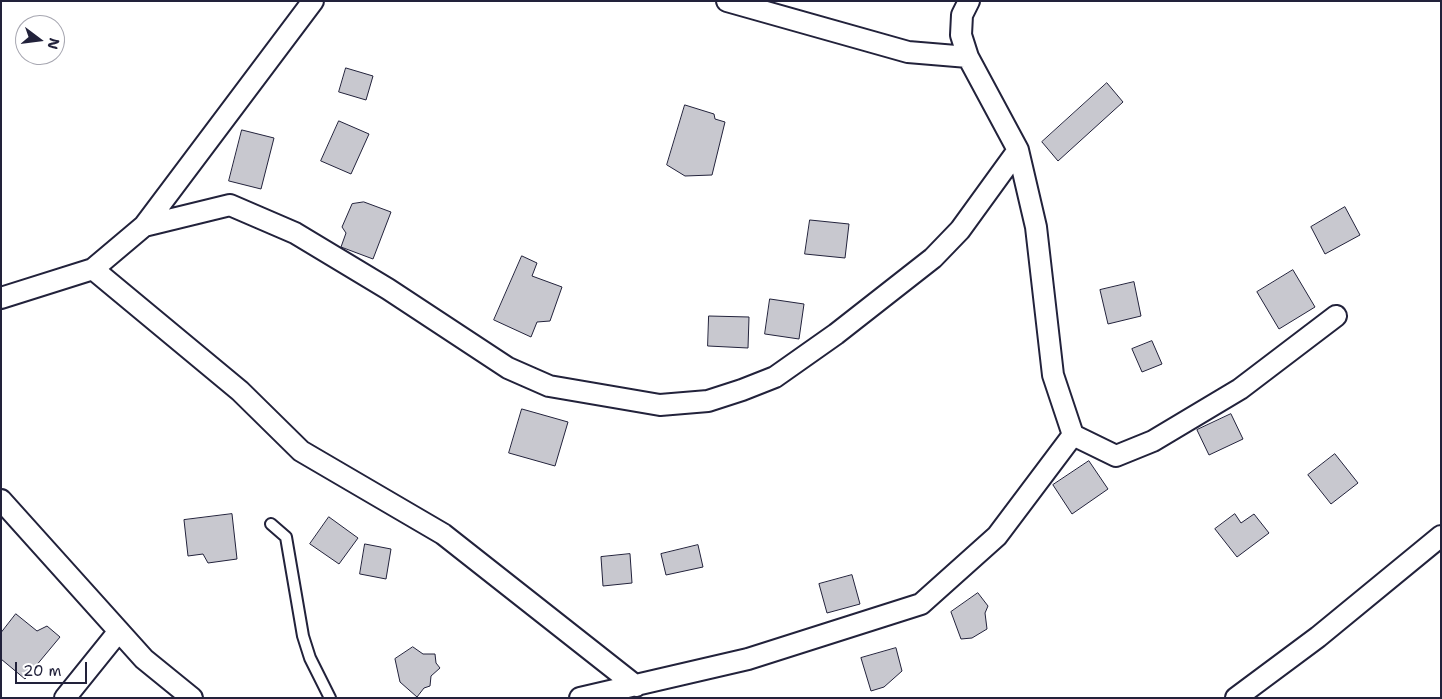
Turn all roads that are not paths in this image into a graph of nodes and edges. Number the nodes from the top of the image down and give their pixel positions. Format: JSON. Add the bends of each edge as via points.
{"nodes":[{"id":1,"x":313,"y":1,"type":"edge"},
{"id":2,"x":727,"y":1,"type":"edge"},
{"id":3,"x":969,"y":1,"type":"edge"},
{"id":4,"x":968,"y":57,"type":"junction"},
{"id":5,"x":1018,"y":150,"type":"junction"},
{"id":6,"x":144,"y":226,"type":"junction"},
{"id":7,"x":94,"y":268,"type":"junction"},
{"id":8,"x":1,"y":298,"type":"edge"},
{"id":9,"x":1336,"y":316,"type":"dead end"},
{"id":10,"x":1073,"y":435,"type":"junction"},
{"id":11,"x":1,"y":500,"type":"edge"},
{"id":12,"x":271,"y":524,"type":"dead end"},
{"id":13,"x":1441,"y":536,"type":"edge"},
{"id":14,"x":119,"y":631,"type":"junction"},
{"id":15,"x":636,"y":686,"type":"junction"},
{"id":16,"x":65,"y":698,"type":"edge"},
{"id":17,"x":192,"y":698,"type":"edge"},
{"id":18,"x":330,"y":698,"type":"edge"},
{"id":19,"x":580,"y":698,"type":"edge"},
{"id":20,"x":1236,"y":698,"type":"edge"}],
"edges":[{"from":1,"to":6,"type":"street"},
{"from":2,"to":4,"type":"street","via":[[908,52]]},
{"from":3,"to":4,"type":"street","via":[[962,15],[961,35]]},
{"from":4,"to":5,"type":"street"},
{"from":5,"to":6,"type":"street","via":[[960,230],[918,270],[775,377],[698,402],[660,405],[549,386],[508,368],[295,233],[230,205]]},
{"from":5,"to":10,"type":"street","via":[[1036,227],[1053,376]]},
{"from":6,"to":7,"type":"street"},
{"from":7,"to":8,"type":"street"},
{"from":7,"to":15,"type":"street","via":[[240,390],[300,451],[443,534]]},
{"from":9,"to":10,"type":"street","via":[[1240,389],[1153,440],[1116,456]]},
{"from":10,"to":15,"type":"street","via":[[997,536],[921,604],[748,659]]},
{"from":11,"to":14,"type":"street"},
{"from":12,"to":18,"type":"lane","via":[[286,537],[303,636]]},
{"from":13,"to":20,"type":"street","via":[[1318,637]]},
{"from":14,"to":16,"type":"street"},
{"from":14,"to":17,"type":"street","via":[[144,659]]},
{"from":15,"to":19,"type":"street"}]}
